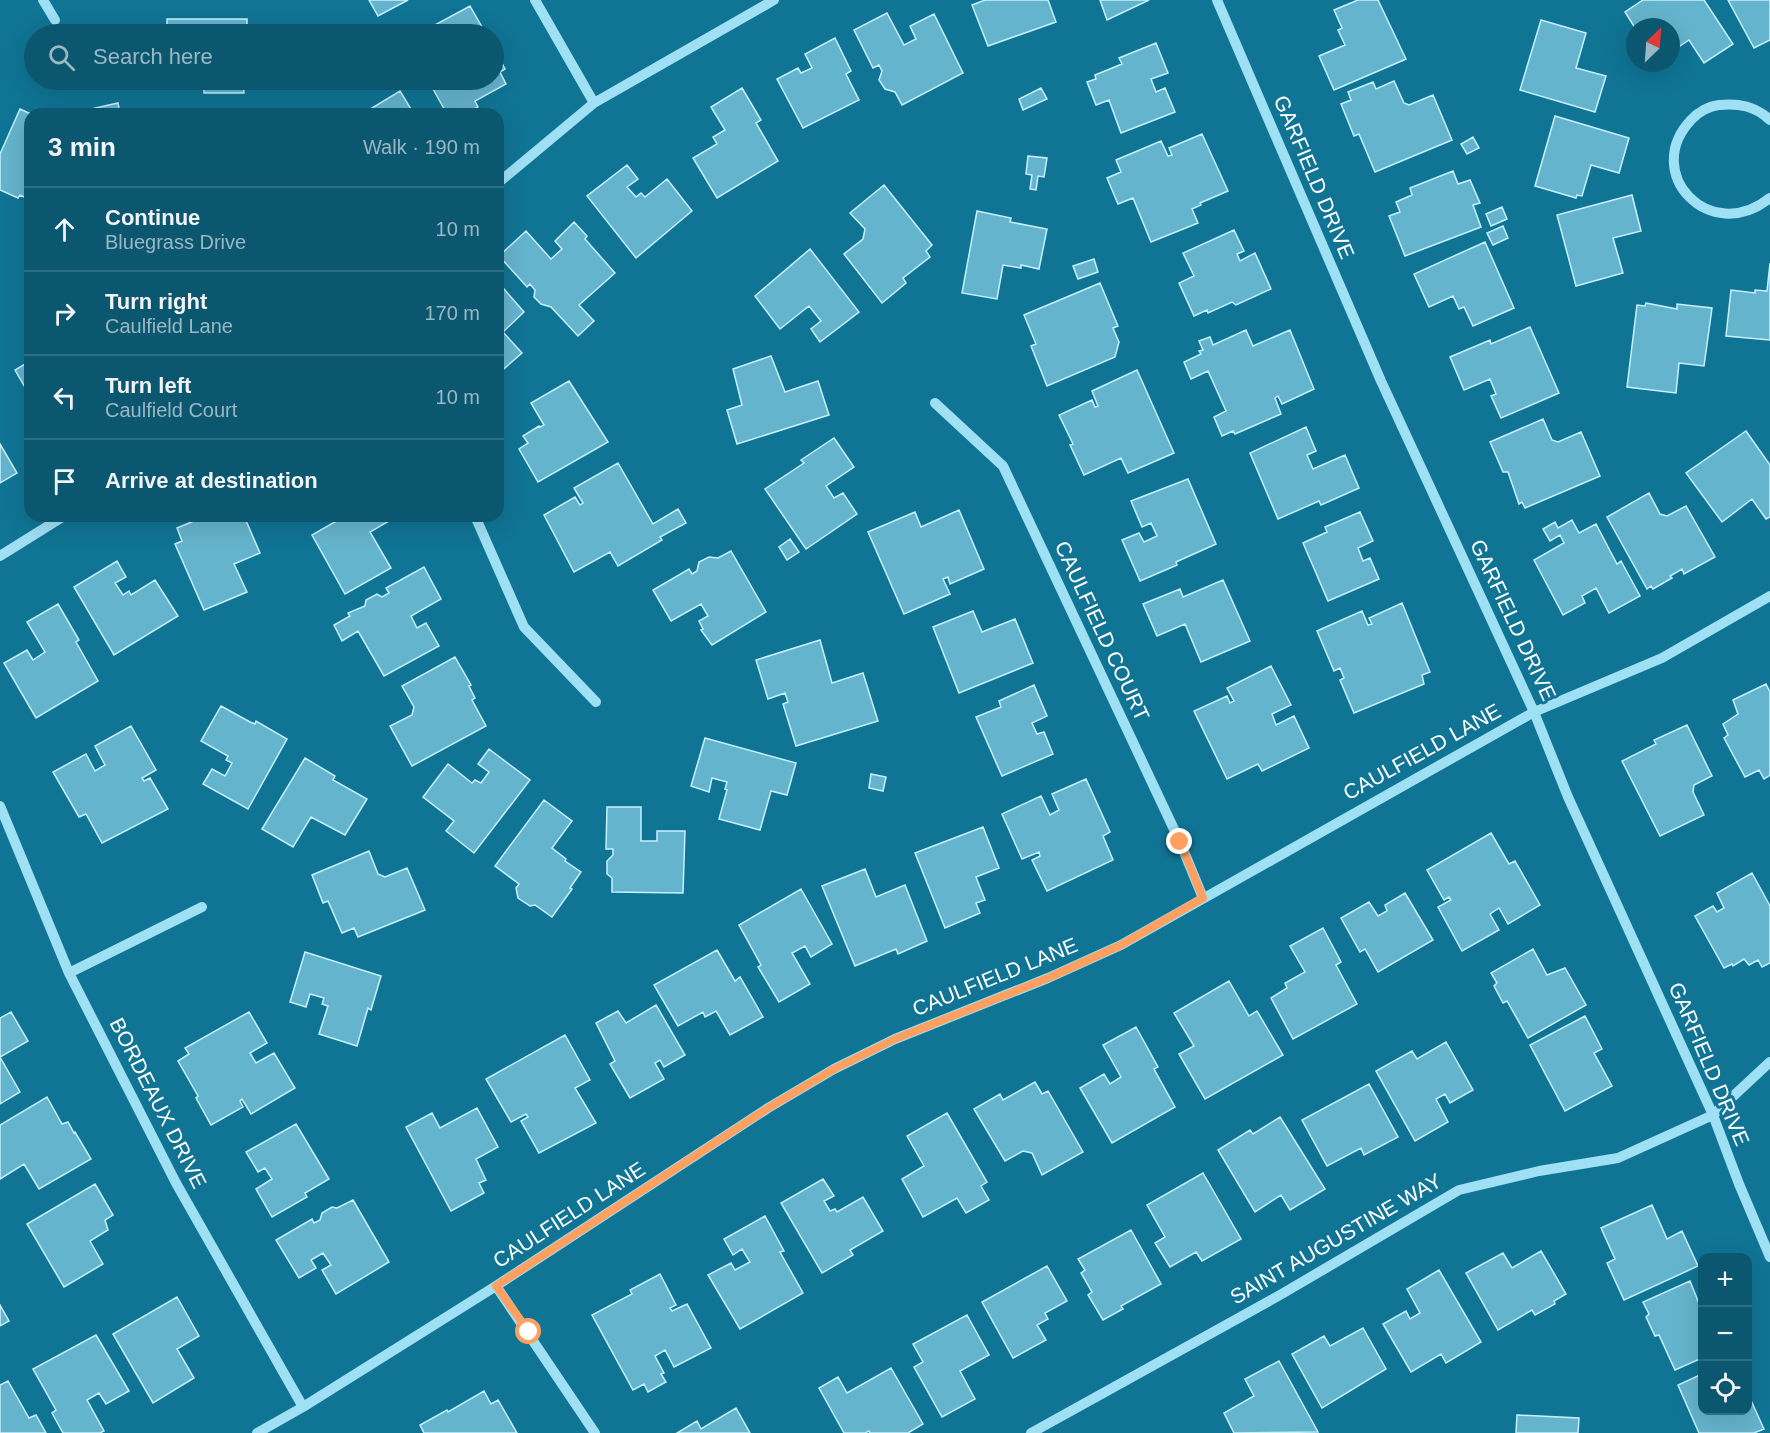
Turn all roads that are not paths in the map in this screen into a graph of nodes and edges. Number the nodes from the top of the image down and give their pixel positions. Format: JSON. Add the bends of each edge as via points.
{"nodes":[{"id":1,"x":43,"y":0,"type":"edge"},
{"id":2,"x":535,"y":0,"type":"edge"},
{"id":3,"x":774,"y":0,"type":"edge"},
{"id":4,"x":1217,"y":0,"type":"edge"},
{"id":5,"x":55,"y":20,"type":"dead end"},
{"id":6,"x":594,"y":103,"type":"junction"},
{"id":7,"x":1770,"y":119,"type":"edge"},
{"id":8,"x":504,"y":178,"type":"edge"},
{"id":9,"x":1770,"y":198,"type":"edge"},
{"id":10,"x":935,"y":403,"type":"dead end"},
{"id":11,"x":54,"y":522,"type":"edge"},
{"id":12,"x":478,"y":522,"type":"edge"},
{"id":13,"x":0,"y":555,"type":"edge"},
{"id":14,"x":1770,"y":596,"type":"edge"},
{"id":15,"x":596,"y":702,"type":"dead end"},
{"id":16,"x":1534,"y":712,"type":"junction"},
{"id":17,"x":0,"y":806,"type":"edge"},
{"id":18,"x":1203,"y":898,"type":"junction"},
{"id":19,"x":202,"y":907,"type":"dead end"},
{"id":20,"x":69,"y":973,"type":"junction"},
{"id":21,"x":1770,"y":1062,"type":"edge"},
{"id":22,"x":1713,"y":1115,"type":"junction"},
{"id":23,"x":1770,"y":1257,"type":"edge"},
{"id":24,"x":496,"y":1286,"type":"junction"},
{"id":25,"x":303,"y":1407,"type":"junction"},
{"id":26,"x":257,"y":1433,"type":"edge"},
{"id":27,"x":595,"y":1433,"type":"edge"},
{"id":28,"x":1030,"y":1433,"type":"edge"}],
"edges":[{"from":1,"to":5,"type":"street"},
{"from":2,"to":6,"type":"street"},
{"from":3,"to":6,"type":"street"},
{"from":4,"to":16,"type":"street","name":"GARFIELD DRIVE","via":[[1381,381]]},
{"from":6,"to":8,"type":"street"},
{"from":7,"to":9,"type":"street","via":[[1733,103],[1714,105],[1696,114],[1683,128],[1675,146],[1674,164],[1688,197],[1702,208],[1719,214],[1738,214],[1755,209]]},
{"from":10,"to":18,"type":"street","name":"CAULFIELD COURT","via":[[1003,466]]},
{"from":11,"to":13,"type":"street"},
{"from":12,"to":15,"type":"street","via":[[524,627]]},
{"from":14,"to":16,"type":"street","name":"CAULFIELD LANE","via":[[1662,658]]},
{"from":16,"to":18,"type":"street","name":"CAULFIELD LANE"},
{"from":16,"to":22,"type":"street","name":"GARFIELD DRIVE","via":[[1568,797]]},
{"from":17,"to":20,"type":"street","name":"BORDEAUX DRIVE"},
{"from":18,"to":24,"type":"street","name":"CAULFIELD LANE","via":[[1121,945],[895,1039],[834,1069]]},
{"from":19,"to":20,"type":"street"},
{"from":20,"to":25,"type":"street","name":"BORDEAUX DRIVE","via":[[176,1183]]},
{"from":21,"to":22,"type":"street","name":"SAINT AUGUSTINE WAY"},
{"from":22,"to":23,"type":"street","name":"GARFIELD DRIVE"},
{"from":22,"to":28,"type":"street","name":"SAINT AUGUSTINE WAY","via":[[1618,1158],[1459,1190],[1280,1295]]},
{"from":24,"to":25,"type":"street","name":"CAULFIELD LANE"},
{"from":24,"to":27,"type":"street"},
{"from":25,"to":26,"type":"street","name":"CAULFIELD LANE"}]}
